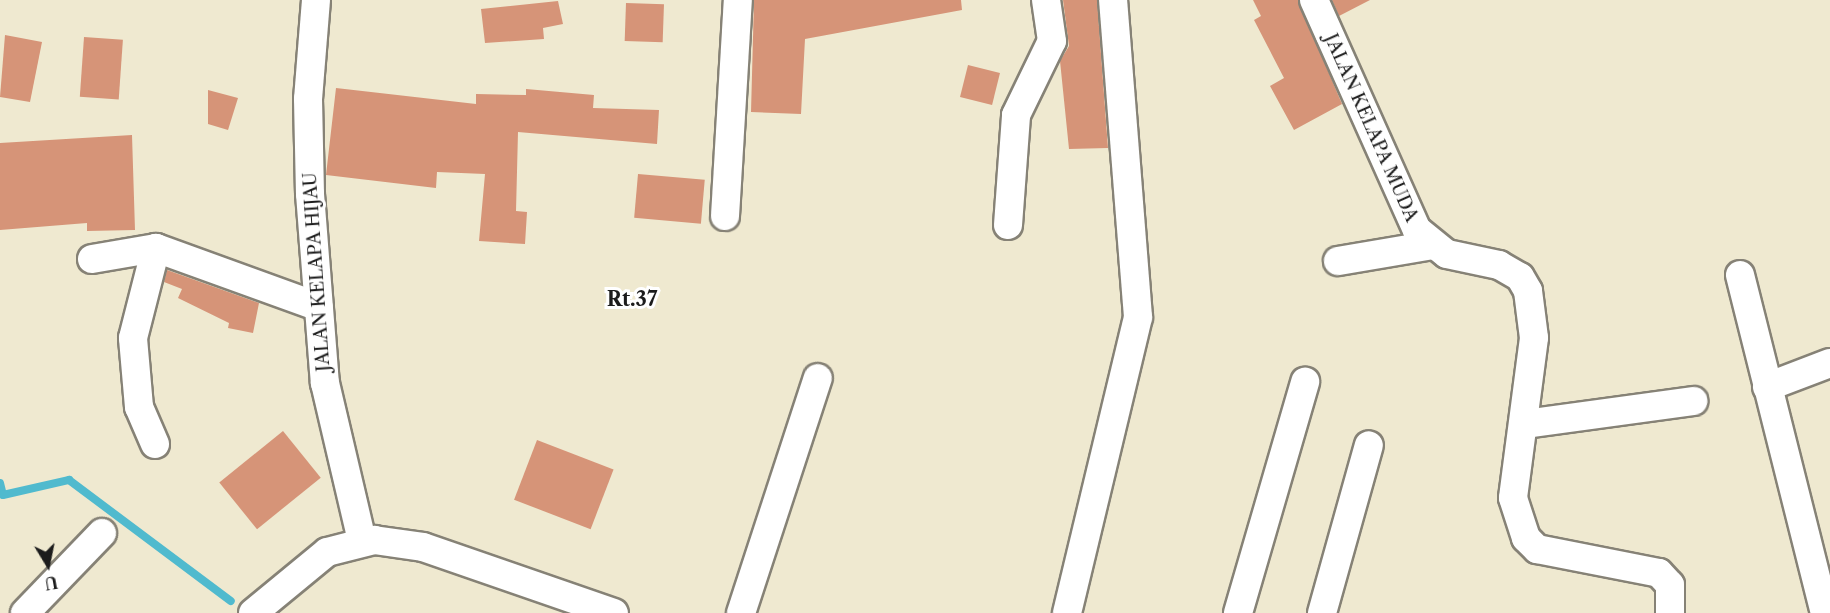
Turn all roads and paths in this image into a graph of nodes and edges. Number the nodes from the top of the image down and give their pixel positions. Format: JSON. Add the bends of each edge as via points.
{"nodes":[{"id":1,"x":316,"y":0,"type":"edge"},
{"id":2,"x":738,"y":0,"type":"edge"},
{"id":3,"x":1046,"y":0,"type":"edge"},
{"id":4,"x":1113,"y":0,"type":"edge"},
{"id":5,"x":1314,"y":0,"type":"edge"},
{"id":6,"x":725,"y":216,"type":"dead end"},
{"id":7,"x":1008,"y":225,"type":"dead end"},
{"id":8,"x":1433,"y":245,"type":"junction"},
{"id":9,"x":156,"y":248,"type":"junction"},
{"id":10,"x":92,"y":259,"type":"dead end"},
{"id":11,"x":1338,"y":261,"type":"dead end"},
{"id":12,"x":1740,"y":275,"type":"dead end"},
{"id":13,"x":319,"y":307,"type":"junction"},
{"id":14,"x":1830,"y":363,"type":"edge"},
{"id":15,"x":818,"y":378,"type":"dead end"},
{"id":16,"x":1305,"y":382,"type":"dead end"},
{"id":17,"x":1767,"y":387,"type":"junction"},
{"id":18,"x":1693,"y":400,"type":"dead end"},
{"id":19,"x":1525,"y":424,"type":"junction"},
{"id":20,"x":155,"y":444,"type":"dead end"},
{"id":21,"x":1369,"y":445,"type":"dead end"},
{"id":22,"x":102,"y":533,"type":"dead end"},
{"id":23,"x":362,"y":541,"type":"junction"},
{"id":24,"x":257,"y":608,"type":"edge"},
{"id":25,"x":25,"y":613,"type":"edge"},
{"id":26,"x":614,"y":613,"type":"edge"},
{"id":27,"x":741,"y":613,"type":"edge"},
{"id":28,"x":1067,"y":613,"type":"edge"},
{"id":29,"x":1238,"y":613,"type":"edge"},
{"id":30,"x":1322,"y":613,"type":"edge"},
{"id":31,"x":1670,"y":613,"type":"edge"},
{"id":32,"x":1825,"y":613,"type":"edge"}],
"edges":[{"from":1,"to":13,"type":"street","name":"JALAN KELAPA HIJAU","via":[[308,99]]},
{"from":2,"to":6,"type":"street"},
{"from":3,"to":7,"type":"street","via":[[1050,52],[1016,115]]},
{"from":4,"to":28,"type":"street","via":[[1138,317]]},
{"from":5,"to":8,"type":"street","name":"JALAN KELAPA MUDA","via":[[1417,230]]},
{"from":8,"to":11,"type":"street"},
{"from":8,"to":19,"type":"street","via":[[1498,265],[1520,277],[1528,291],[1534,338]]},
{"from":9,"to":10,"type":"street"},
{"from":9,"to":13,"type":"street"},
{"from":9,"to":20,"type":"street","via":[[133,338],[140,407]]},
{"from":12,"to":17,"type":"street"},
{"from":13,"to":23,"type":"street","name":"JALAN KELAPA HIJAU","via":[[330,417]]},
{"from":14,"to":17,"type":"street"},
{"from":15,"to":27,"type":"street"},
{"from":16,"to":29,"type":"street"},
{"from":17,"to":32,"type":"street"},
{"from":18,"to":19,"type":"street"},
{"from":19,"to":31,"type":"street","via":[[1513,498],[1526,538],[1537,549],[1659,573],[1671,585]]},
{"from":21,"to":30,"type":"street"},
{"from":22,"to":25,"type":"street"},
{"from":23,"to":24,"type":"street","via":[[306,565]]},
{"from":23,"to":26,"type":"street","via":[[423,547]]}]}
